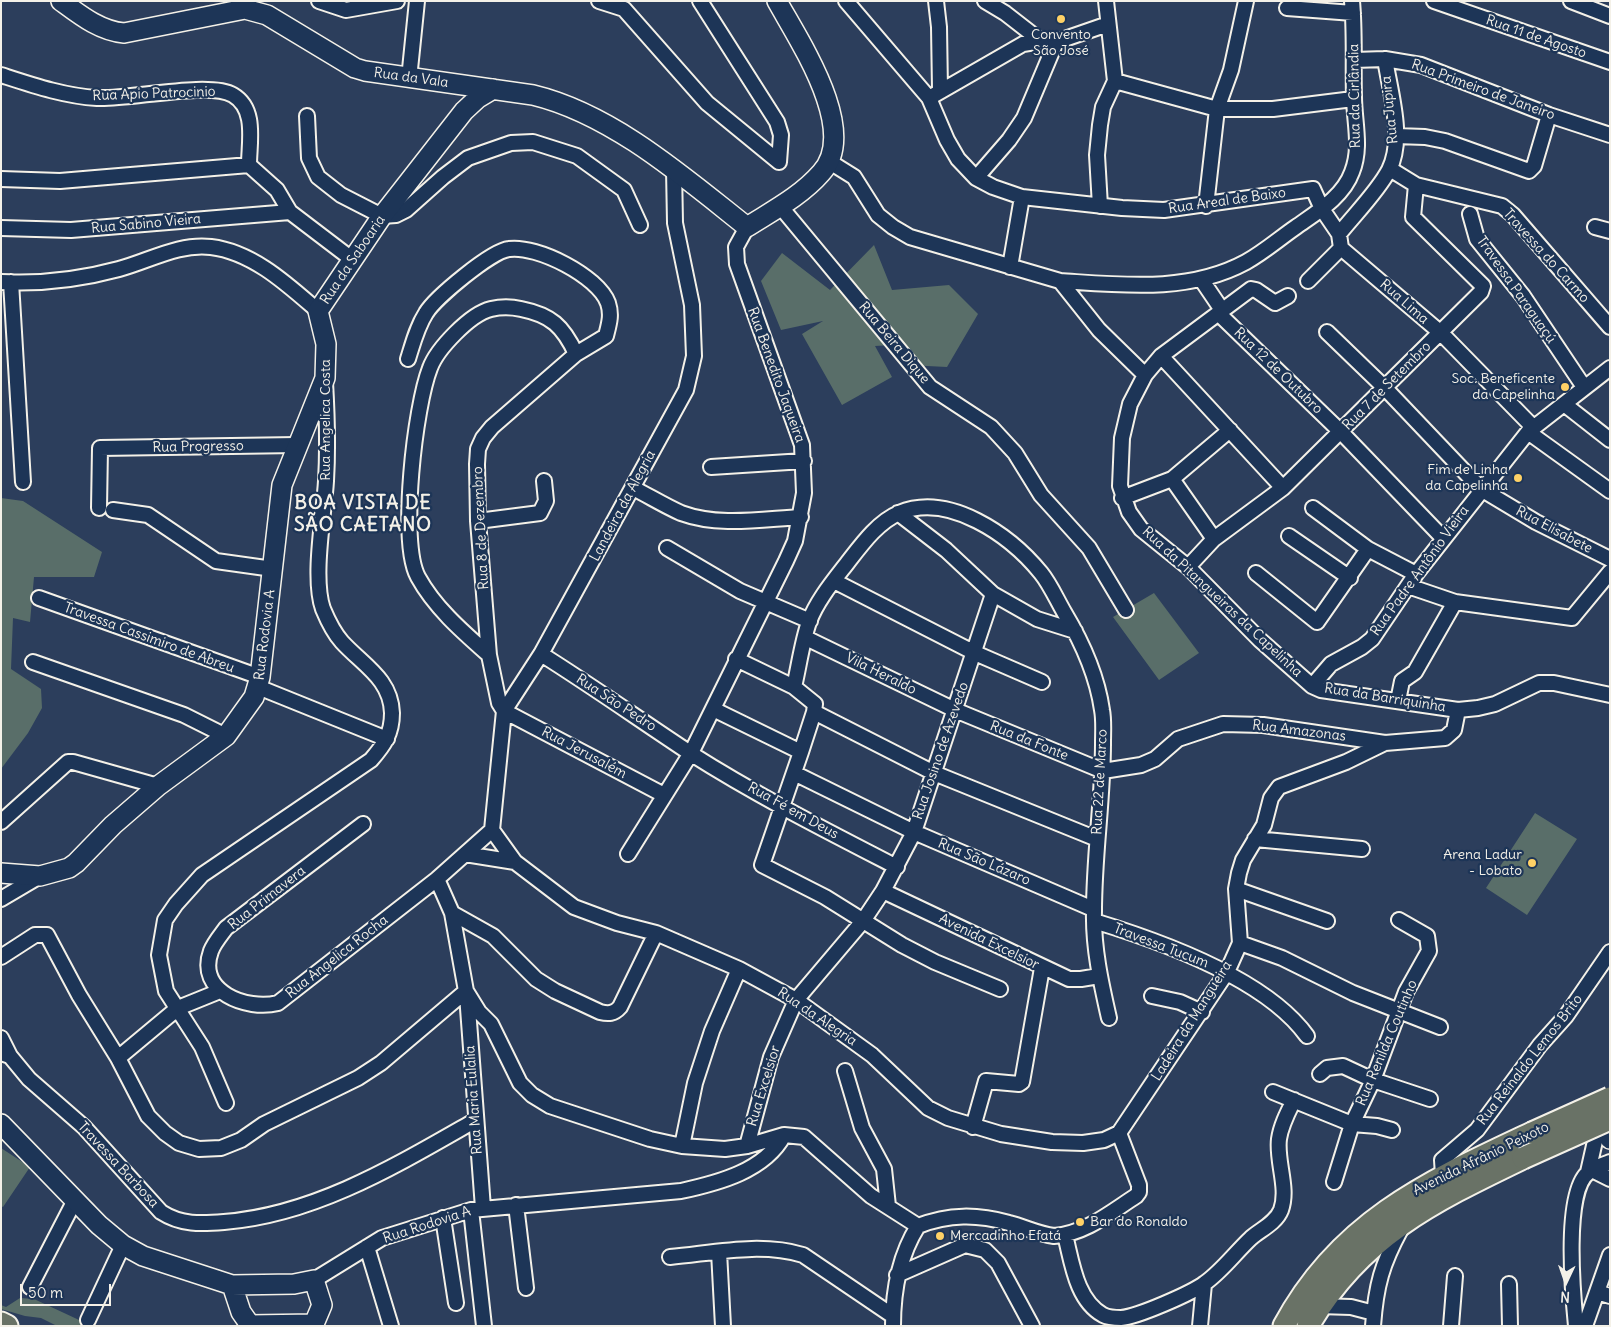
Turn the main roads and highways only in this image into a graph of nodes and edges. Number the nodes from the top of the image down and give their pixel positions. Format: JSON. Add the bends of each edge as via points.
{"nodes":[{"id":1,"x":1607,"y":1109,"type":"edge"},
{"id":2,"x":1,"y":1324,"type":"edge"},
{"id":3,"x":7,"y":1326,"type":"edge"},
{"id":4,"x":1284,"y":1326,"type":"edge"},
{"id":5,"x":1308,"y":1326,"type":"edge"}],
"edges":[{"from":1,"to":4,"type":"main road","name":"Avenida Afrânio Peixoto","bridge":true,"via":[[1442,1167],[1362,1228],[1324,1269]]},
{"from":1,"to":5,"type":"main road","name":"Avenida Afrânio Peixoto","bridge":true,"via":[[1523,1158],[1406,1219],[1362,1255],[1339,1280]]},
{"from":2,"to":3,"type":"main road"}]}
